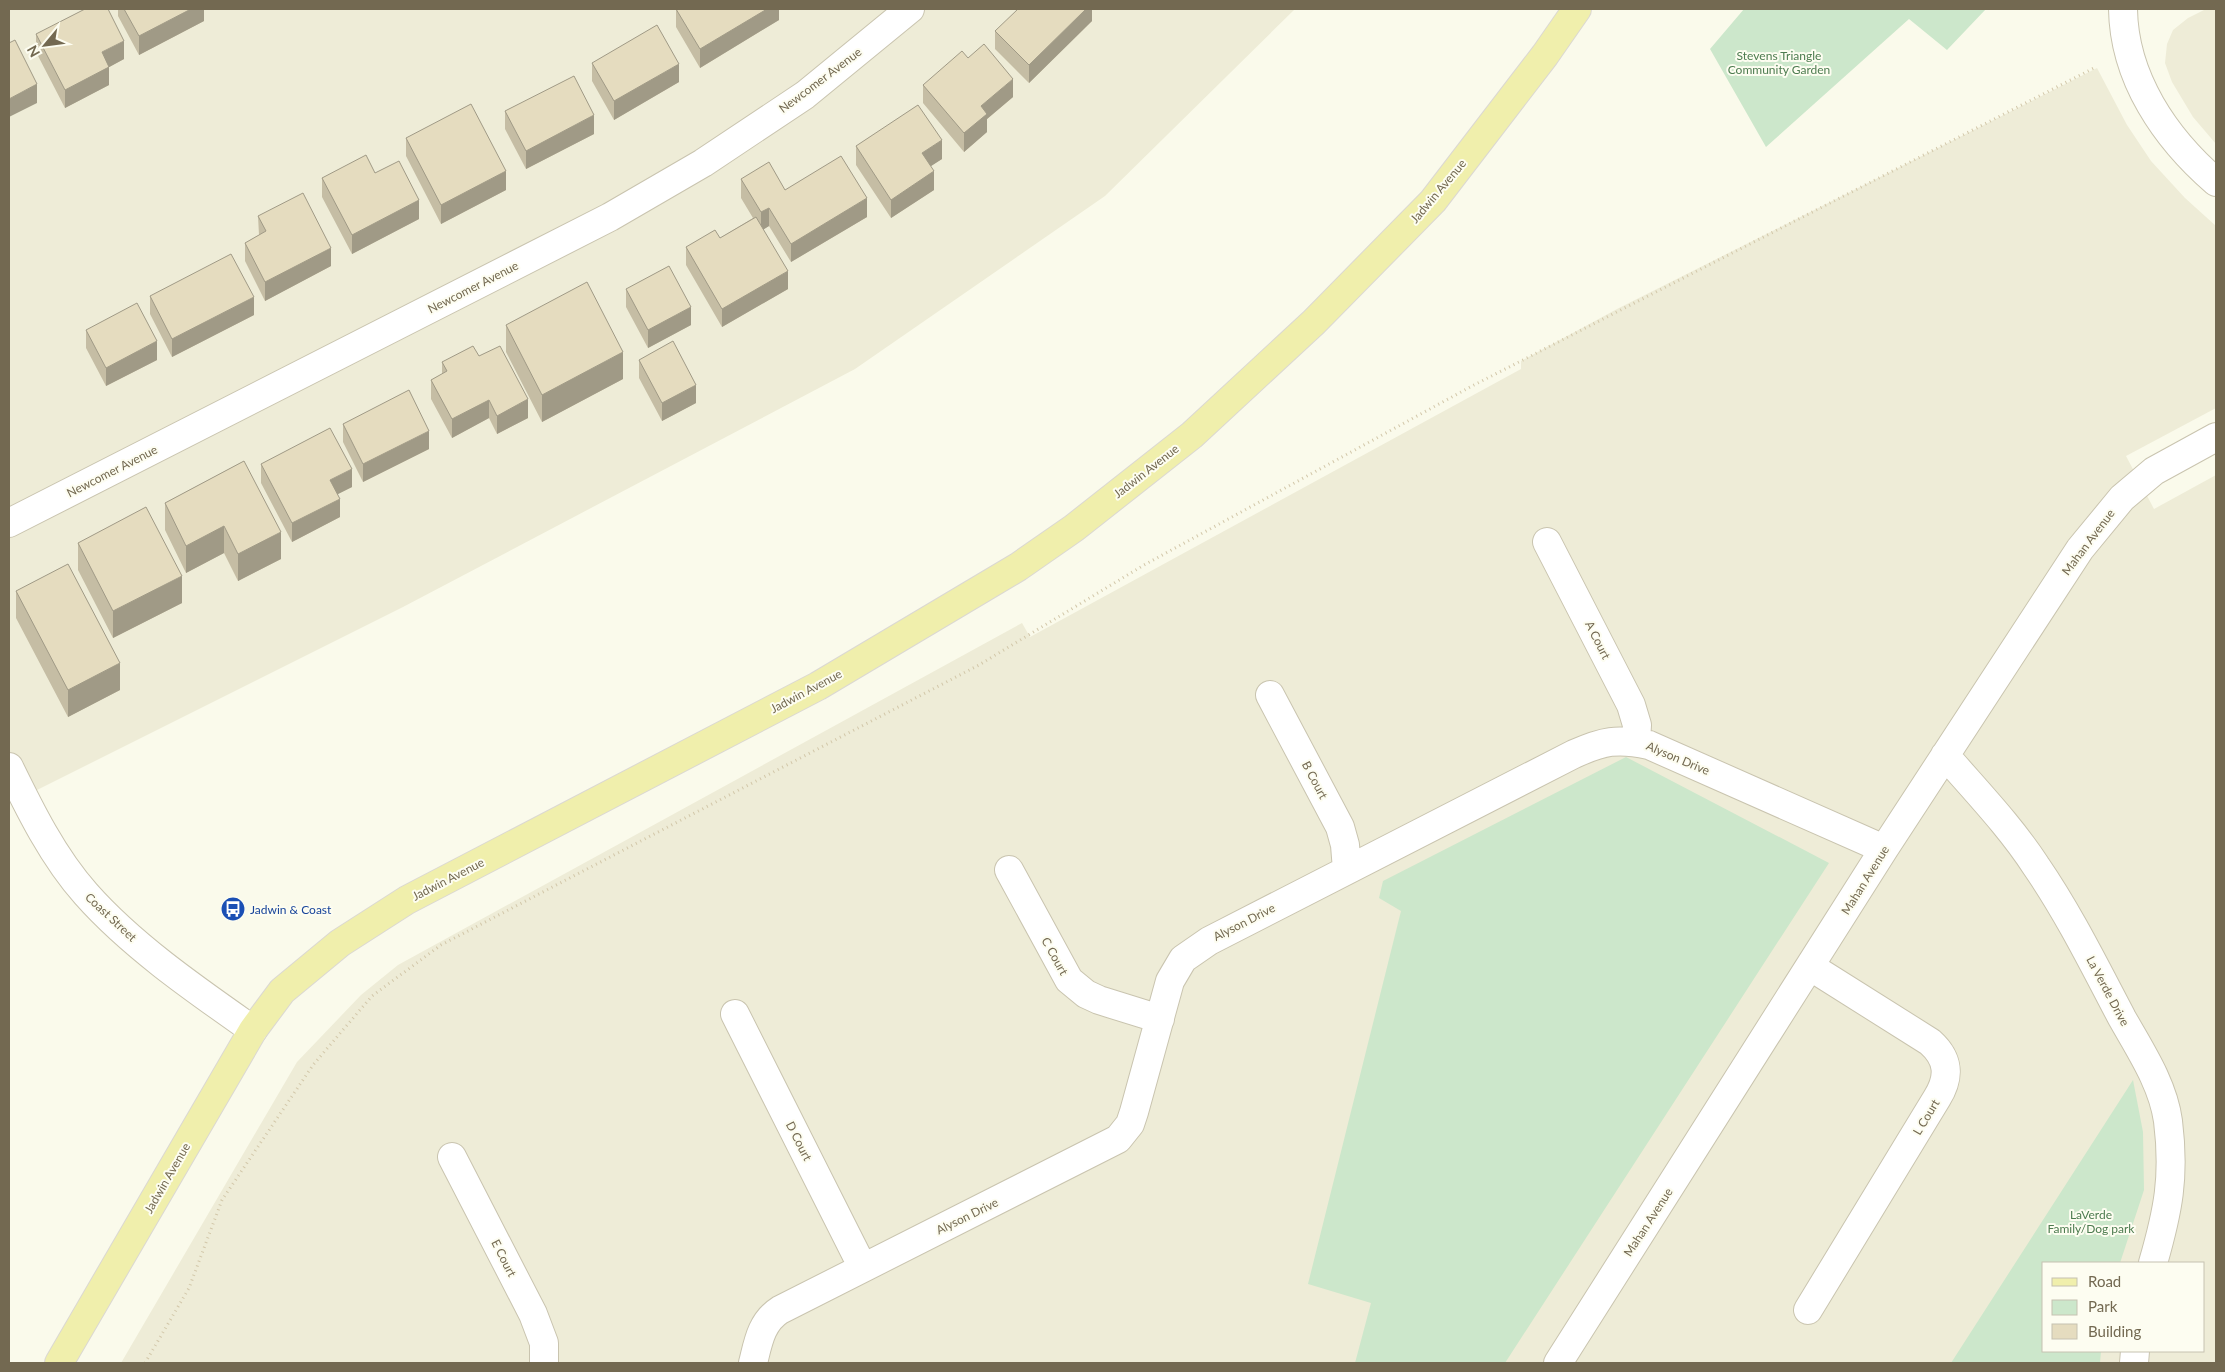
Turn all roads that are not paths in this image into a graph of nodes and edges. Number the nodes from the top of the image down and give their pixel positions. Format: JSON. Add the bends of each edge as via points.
{"nodes":[{"id":1,"x":910,"y":9,"type":"edge"},
{"id":2,"x":1577,"y":9,"type":"edge"},
{"id":3,"x":2123,"y":9,"type":"edge"},
{"id":4,"x":2216,"y":182,"type":"edge"},
{"id":5,"x":2216,"y":437,"type":"edge"},
{"id":6,"x":9,"y":523,"type":"edge"},
{"id":7,"x":1547,"y":542,"type":"dead end"},
{"id":8,"x":1270,"y":694,"type":"dead end"},
{"id":9,"x":1636,"y":742,"type":"junction"},
{"id":10,"x":1945,"y":755,"type":"junction"},
{"id":11,"x":9,"y":767,"type":"edge"},
{"id":12,"x":1884,"y":849,"type":"junction"},
{"id":13,"x":1009,"y":870,"type":"dead end"},
{"id":14,"x":1347,"y":870,"type":"junction"},
{"id":15,"x":1811,"y":967,"type":"junction"},
{"id":16,"x":735,"y":1014,"type":"dead end"},
{"id":17,"x":1160,"y":1019,"type":"junction"},
{"id":18,"x":253,"y":1030,"type":"junction"},
{"id":19,"x":452,"y":1157,"type":"dead end"},
{"id":20,"x":2153,"y":1262,"type":"edge"},
{"id":21,"x":863,"y":1268,"type":"junction"},
{"id":22,"x":1808,"y":1310,"type":"dead end"},
{"id":23,"x":60,"y":1363,"type":"edge"},
{"id":24,"x":544,"y":1363,"type":"edge"},
{"id":25,"x":753,"y":1363,"type":"edge"},
{"id":26,"x":1558,"y":1363,"type":"edge"}],
"edges":[{"from":1,"to":6,"type":"street","name":"Newcomer Avenue","via":[[805,95],[703,163],[610,217]]},
{"from":2,"to":18,"type":"main road","name":"Jadwin Avenue","via":[[1433,201],[1314,322],[1192,435],[1074,528],[1018,567],[818,686],[407,900],[340,943],[282,991]]},
{"from":3,"to":4,"type":"street","via":[[2127,46],[2143,90],[2167,131]]},
{"from":5,"to":10,"type":"street","name":"Mahan Avenue","via":[[2154,472],[2122,498],[2080,549]]},
{"from":7,"to":9,"type":"street","name":"A Court","via":[[1631,705],[1637,725]]},
{"from":8,"to":14,"type":"street","name":"B Court","via":[[1340,827]]},
{"from":9,"to":12,"type":"street","name":"Alyson Drive","via":[[1677,756]]},
{"from":9,"to":14,"type":"street","name":"Alyson Drive","via":[[1613,740],[1574,754]]},
{"from":10,"to":12,"type":"street","name":"Mahan Avenue"},
{"from":10,"to":20,"type":"street","name":"La Verde Drive","via":[[2036,866],[2066,913],[2157,1084],[2168,1121],[2172,1162],[2168,1208]]},
{"from":11,"to":18,"type":"street","name":"Coast Street","via":[[55,852],[85,893],[189,986]]},
{"from":12,"to":15,"type":"street","name":"Mahan Avenue"},
{"from":13,"to":17,"type":"street","name":"C Court","via":[[1069,980],[1099,1000]]},
{"from":14,"to":17,"type":"street","name":"Alyson Drive","via":[[1190,953],[1176,968],[1170,981]]},
{"from":15,"to":22,"type":"street","name":"L Court","via":[[1930,1042],[1944,1059],[1947,1069],[1944,1088]]},
{"from":15,"to":26,"type":"street","name":"Mahan Avenue"},
{"from":16,"to":21,"type":"street","name":"D Court"},
{"from":17,"to":21,"type":"street","name":"Alyson Drive","via":[[1130,1124],[1118,1139]]},
{"from":18,"to":23,"type":"main road","name":"Jadwin Avenue"},
{"from":19,"to":24,"type":"street","name":"E Court","via":[[533,1314],[544,1343]]},
{"from":21,"to":25,"type":"street","name":"Alyson Drive","via":[[774,1314],[761,1333]]}]}
